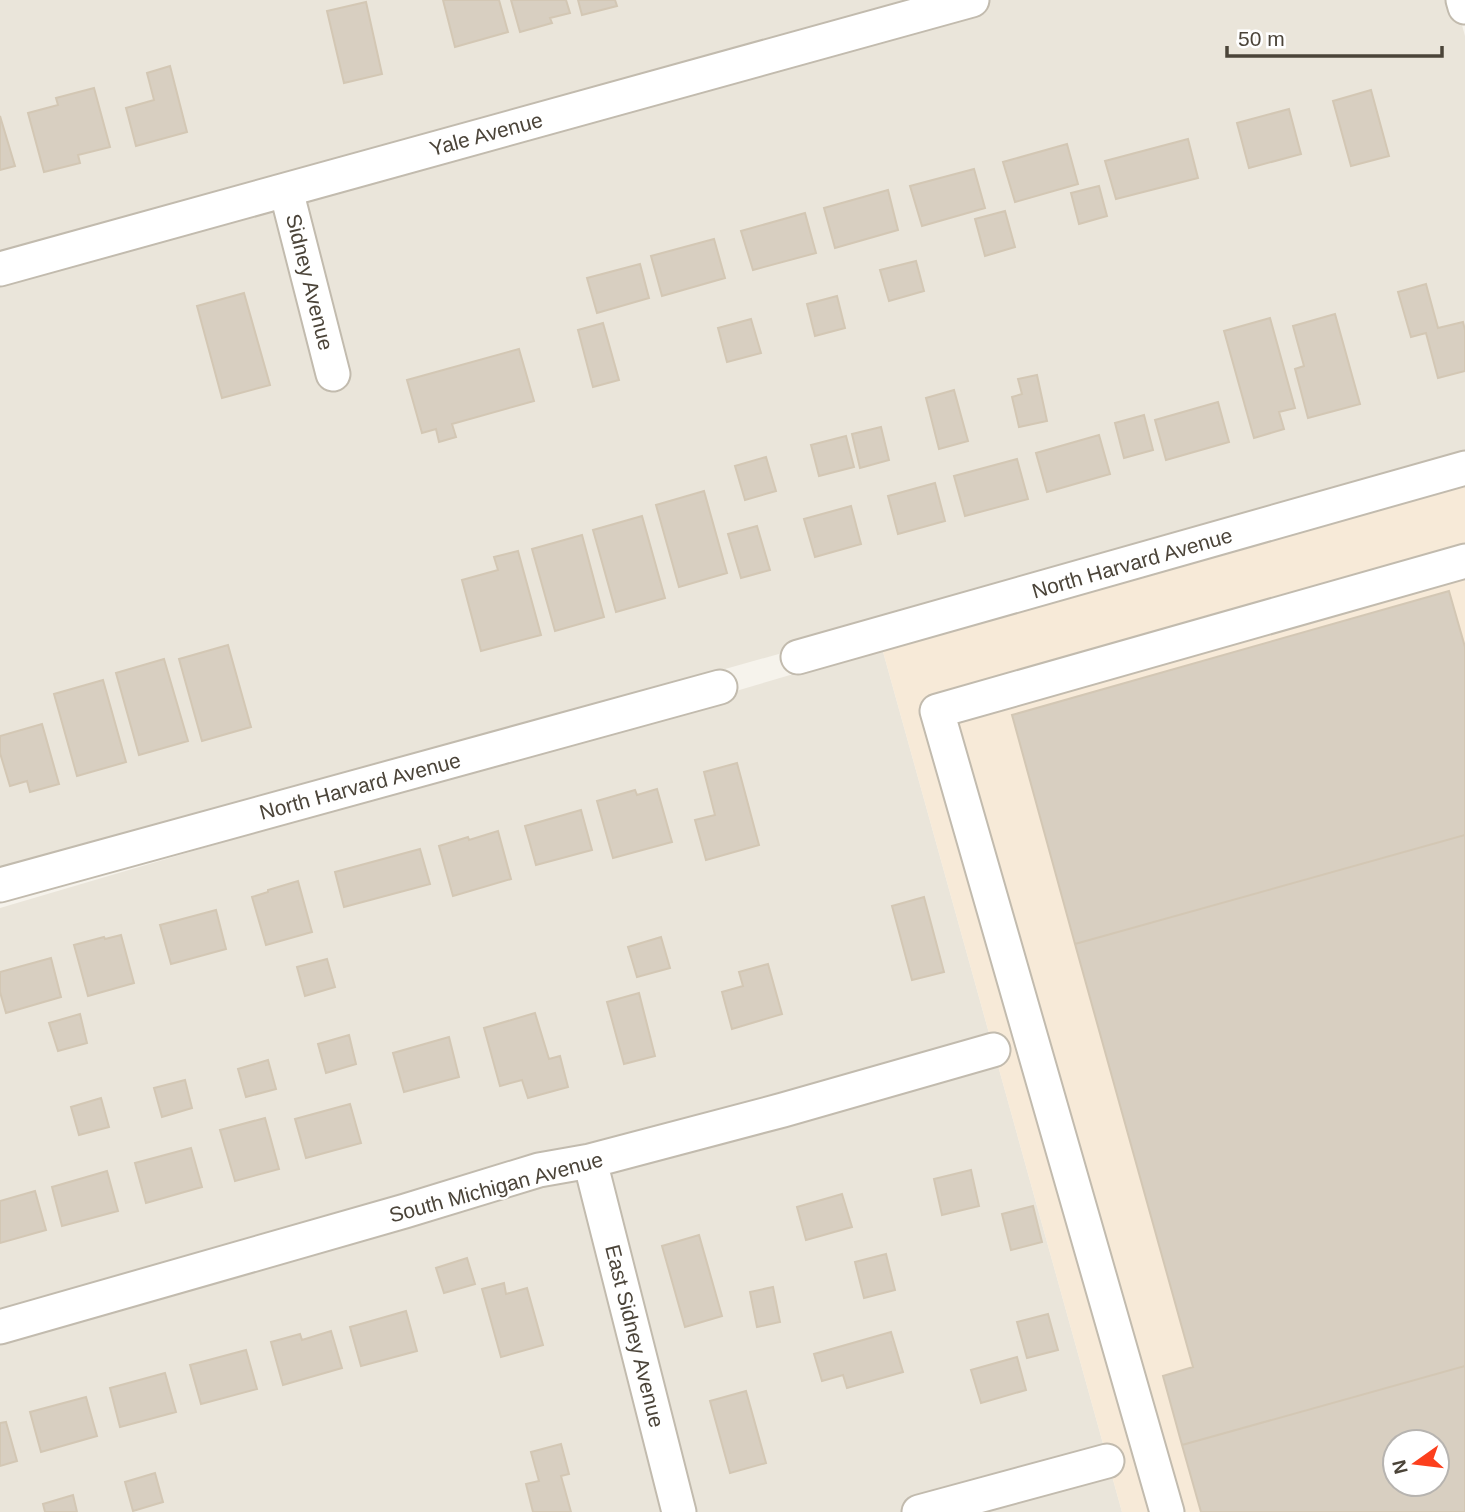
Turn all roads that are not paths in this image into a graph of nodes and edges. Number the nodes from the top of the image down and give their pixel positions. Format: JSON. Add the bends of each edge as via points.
{"nodes":[{"id":1,"x":972,"y":0,"type":"edge"},
{"id":2,"x":1463,"y":0,"type":"edge"},
{"id":3,"x":1465,"y":7,"type":"edge"},
{"id":4,"x":286,"y":190,"type":"junction"},
{"id":5,"x":0,"y":269,"type":"edge"},
{"id":6,"x":333,"y":374,"type":"dead end"},
{"id":7,"x":1463,"y":475,"type":"edge"},
{"id":8,"x":1465,"y":561,"type":"edge"},
{"id":9,"x":798,"y":657,"type":"dead end"},
{"id":10,"x":720,"y":687,"type":"dead end"},
{"id":11,"x":0,"y":885,"type":"edge"},
{"id":12,"x":993,"y":1050,"type":"dead end"},
{"id":13,"x":590,"y":1161,"type":"junction"},
{"id":14,"x":0,"y":1327,"type":"edge"},
{"id":15,"x":1107,"y":1461,"type":"dead end"},
{"id":16,"x":679,"y":1512,"type":"edge"},
{"id":17,"x":919,"y":1512,"type":"edge"},
{"id":18,"x":1167,"y":1512,"type":"edge"}],
"edges":[{"from":1,"to":4,"type":"street","name":"Yale Avenue"},
{"from":2,"to":3,"type":"street"},
{"from":4,"to":5,"type":"street","name":"Yale Avenue"},
{"from":4,"to":6,"type":"street","name":"Sidney Avenue"},
{"from":7,"to":9,"type":"street","name":"North Harvard Avenue"},
{"from":8,"to":18,"type":"street","via":[[937,711]]},
{"from":10,"to":11,"type":"street","name":"North Harvard Avenue"},
{"from":12,"to":13,"type":"street","name":"South Michigan Avenue"},
{"from":13,"to":14,"type":"street","name":"South Michigan Avenue","via":[[539,1170]]},
{"from":13,"to":16,"type":"street","name":"East Sidney Avenue"},
{"from":15,"to":17,"type":"street"}]}
